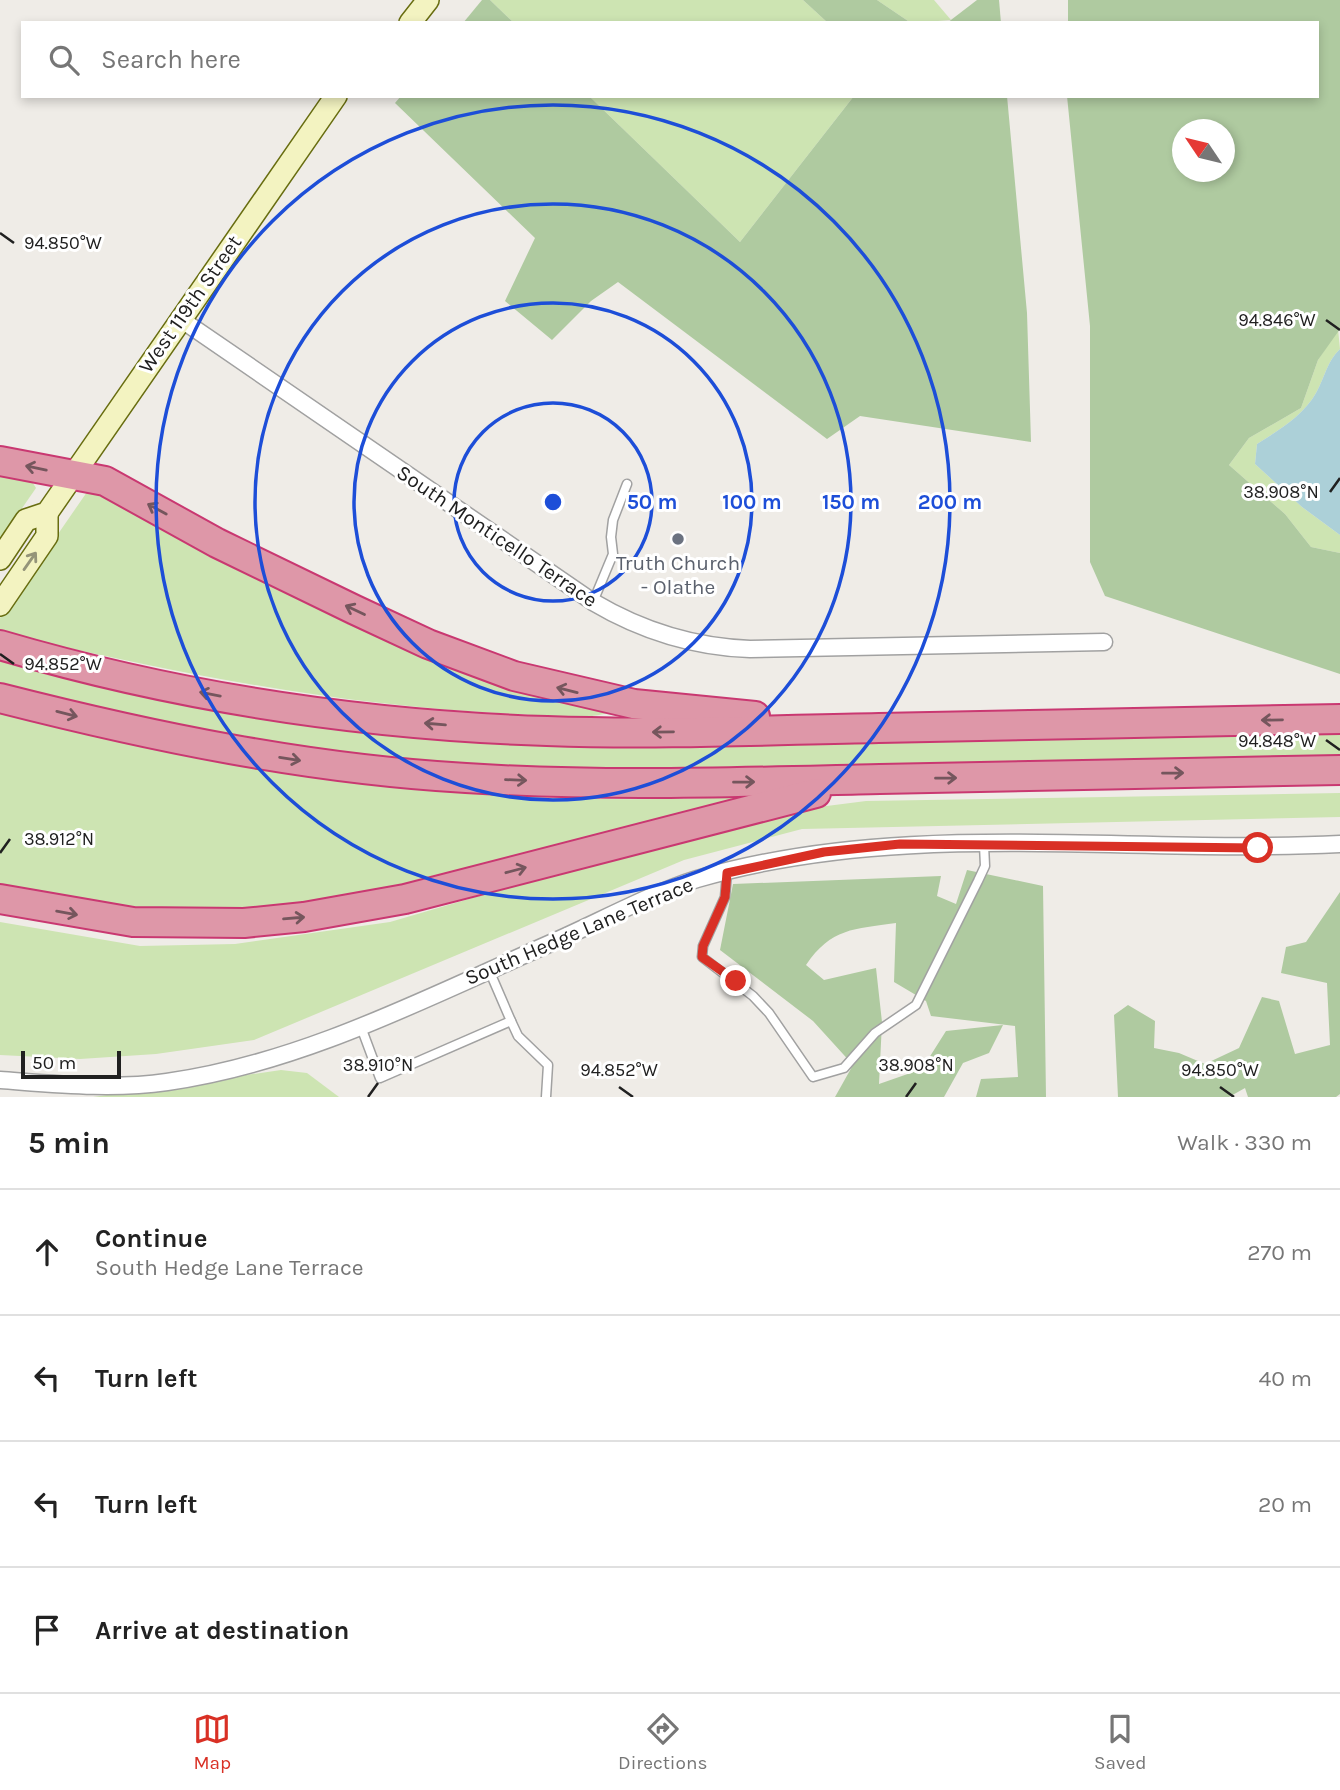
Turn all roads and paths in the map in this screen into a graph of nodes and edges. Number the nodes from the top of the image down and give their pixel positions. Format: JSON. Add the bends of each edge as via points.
{"nodes":[{"id":1,"x":428,"y":0,"type":"edge"},
{"id":2,"x":412,"y":21,"type":"edge"},
{"id":3,"x":335,"y":98,"type":"edge"},
{"id":4,"x":179,"y":318,"type":"junction"},
{"id":5,"x":0,"y":461,"type":"edge"},
{"id":6,"x":72,"y":475,"type":"junction"},
{"id":7,"x":626,"y":484,"type":"dead end"},
{"id":8,"x":47,"y":513,"type":"junction"},
{"id":9,"x":0,"y":558,"type":"edge"},
{"id":10,"x":593,"y":602,"type":"junction"},
{"id":11,"x":0,"y":605,"type":"edge"},
{"id":12,"x":1104,"y":642,"type":"dead end"},
{"id":13,"x":0,"y":645,"type":"edge"},
{"id":14,"x":0,"y":698,"type":"edge"},
{"id":15,"x":1340,"y":719,"type":"edge"},
{"id":16,"x":878,"y":728,"type":"junction"},
{"id":17,"x":1340,"y":770,"type":"edge"},
{"id":18,"x":878,"y":779,"type":"junction"},
{"id":19,"x":1340,"y":844,"type":"edge"},
{"id":20,"x":984,"y":845,"type":"junction"},
{"id":21,"x":727,"y":873,"type":"junction"},
{"id":22,"x":0,"y":900,"type":"edge"},
{"id":23,"x":489,"y":970,"type":"junction"},
{"id":24,"x":510,"y":1021,"type":"junction"},
{"id":25,"x":361,"y":1027,"type":"junction"},
{"id":26,"x":0,"y":1080,"type":"edge"},
{"id":27,"x":546,"y":1097,"type":"edge"}],
"edges":[{"from":1,"to":2,"type":"main road"},
{"from":3,"to":4,"type":"main road","name":"West 119th Street"},
{"from":4,"to":6,"type":"main road","name":"West 119th Street"},
{"from":4,"to":10,"type":"street","name":"South Monticello Terrace"},
{"from":6,"to":5,"type":"highway","one_way":true},
{"from":6,"to":8,"type":"main road","name":"West 119th Street"},
{"from":16,"to":6,"type":"highway","one_way":true,"via":[[634,704],[514,676],[428,644],[342,604],[216,543],[105,481]]},
{"from":7,"to":10,"type":"lane","via":[[613,520],[613,554]]},
{"from":8,"to":9,"type":"main road","name":"West 119th Street","via":[[26,520]]},
{"from":11,"to":8,"type":"main road","name":"West 119th Street","one_way":true,"via":[[47,536]]},
{"from":10,"to":12,"type":"street","name":"South Monticello Terrace","via":[[651,631],[724,648]]},
{"from":16,"to":13,"type":"highway","one_way":true,"via":[[631,733],[465,727],[234,699]]},
{"from":14,"to":18,"type":"highway","one_way":true,"via":[[224,748],[390,772],[565,782]]},
{"from":15,"to":16,"type":"highway","one_way":true},
{"from":18,"to":17,"type":"highway","one_way":true},
{"from":22,"to":18,"type":"highway","one_way":true,"via":[[133,922],[244,923],[304,917],[405,899]]},
{"from":19,"to":20,"type":"street","name":"South Hedge Lane Terrace","via":[[1258,848]]},
{"from":20,"to":21,"type":"street","name":"South Hedge Lane Terrace","via":[[900,844],[824,852]]},
{"from":20,"to":21,"type":"lane","via":[[985,866],[916,1004],[875,1033],[844,1068],[813,1077],[761,1004],[702,957],[725,897]]},
{"from":21,"to":23,"type":"street","name":"South Hedge Lane Terrace","via":[[696,880]]},
{"from":23,"to":24,"type":"lane"},
{"from":23,"to":25,"type":"street","name":"South Hedge Lane Terrace"},
{"from":24,"to":25,"type":"lane","via":[[380,1078]]},
{"from":24,"to":27,"type":"lane","via":[[518,1036],[548,1065]]},
{"from":25,"to":26,"type":"street","name":"South Hedge Lane Terrace","via":[[251,1067],[164,1083],[87,1086]]}]}
